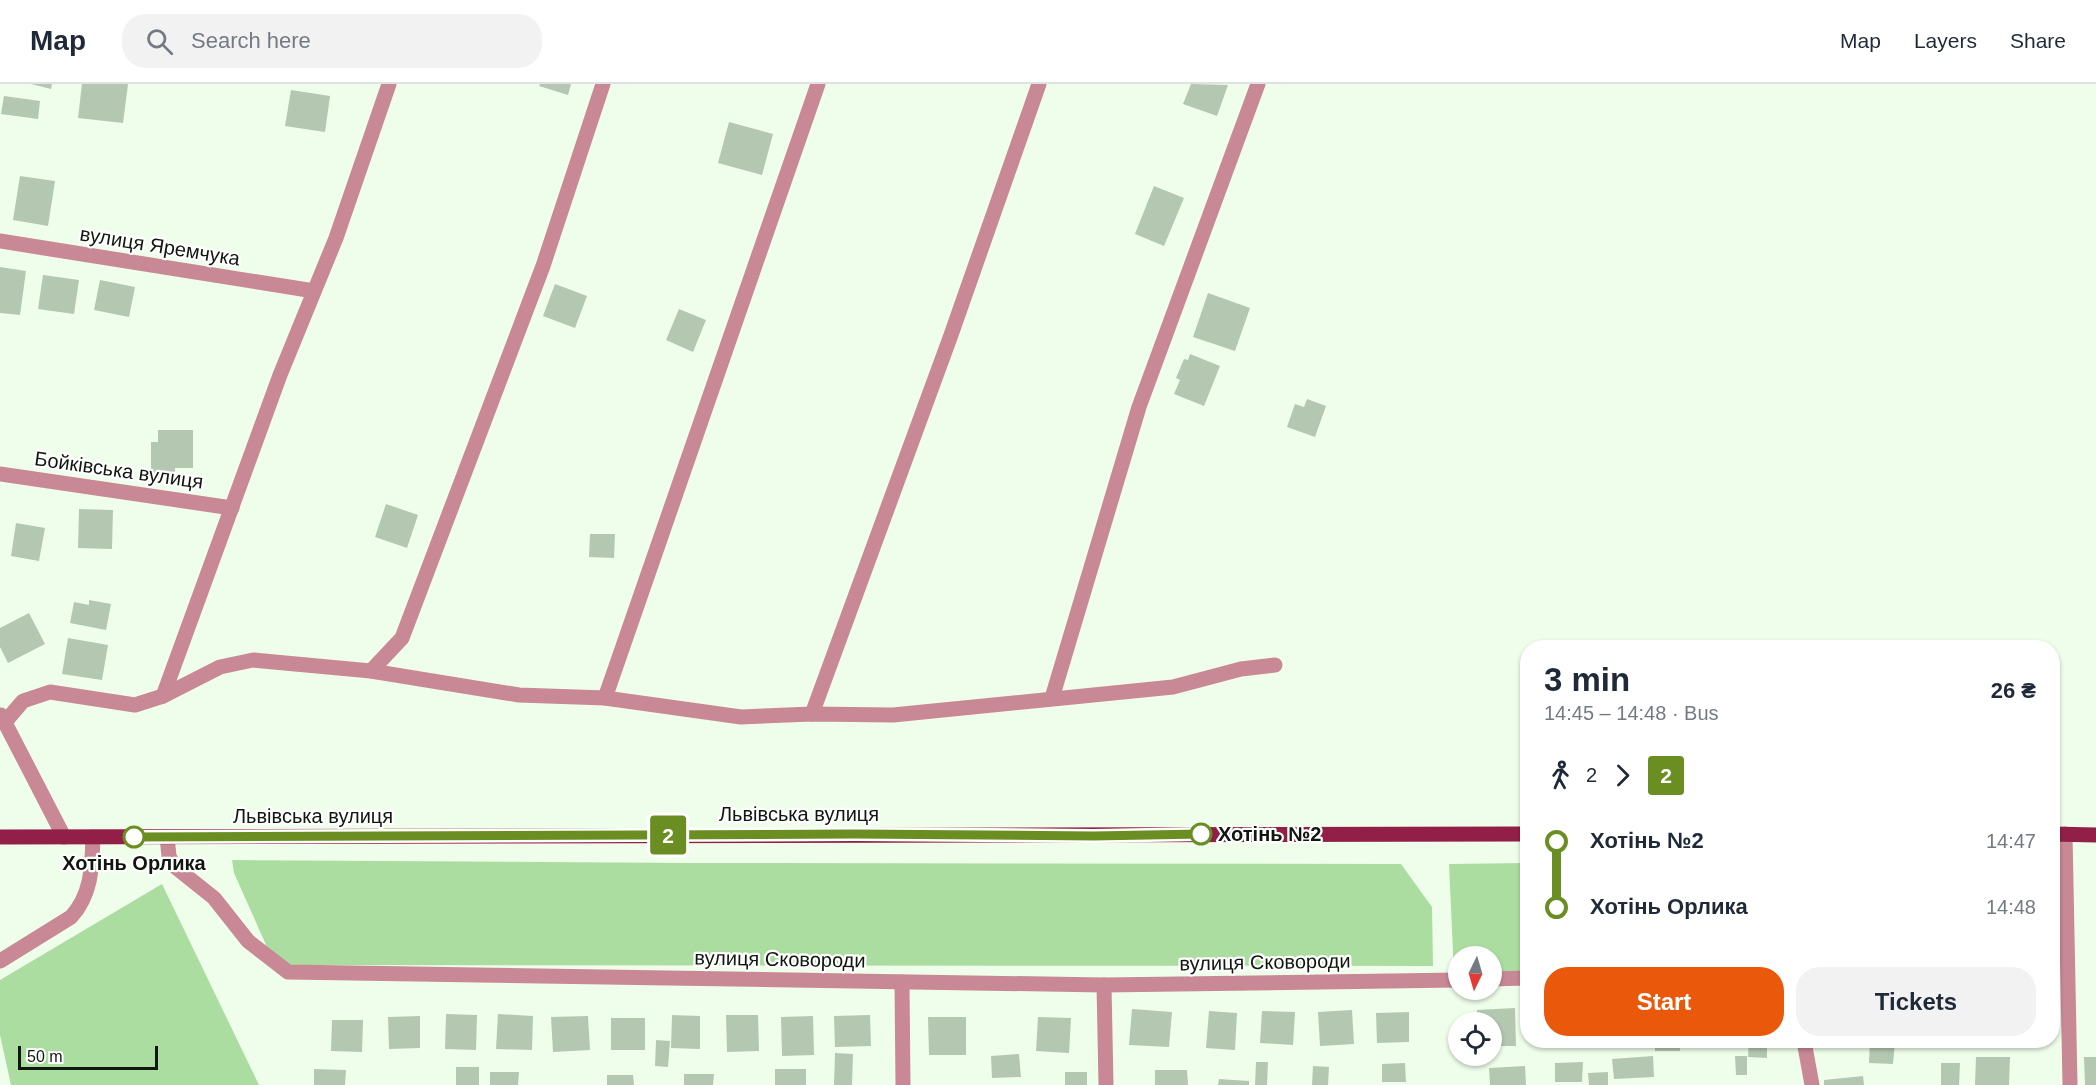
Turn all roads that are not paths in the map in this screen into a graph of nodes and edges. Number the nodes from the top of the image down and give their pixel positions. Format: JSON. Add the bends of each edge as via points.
{"nodes":[{"id":1,"x":389,"y":84,"type":"edge"},
{"id":2,"x":603,"y":84,"type":"edge"},
{"id":3,"x":818,"y":84,"type":"edge"},
{"id":4,"x":1039,"y":84,"type":"edge"},
{"id":5,"x":1258,"y":84,"type":"edge"},
{"id":6,"x":0,"y":242,"type":"edge"},
{"id":7,"x":314,"y":291,"type":"junction"},
{"id":8,"x":0,"y":474,"type":"edge"},
{"id":9,"x":232,"y":508,"type":"junction"},
{"id":10,"x":1275,"y":665,"type":"dead end"},
{"id":11,"x":371,"y":671,"type":"junction"},
{"id":12,"x":163,"y":696,"type":"junction"},
{"id":13,"x":605,"y":698,"type":"junction"},
{"id":14,"x":1052,"y":698,"type":"junction"},
{"id":15,"x":812,"y":714,"type":"junction"},
{"id":16,"x":2,"y":719,"type":"edge"},
{"id":17,"x":1520,"y":834,"type":"edge"},
{"id":18,"x":2060,"y":834,"type":"edge"},
{"id":19,"x":2096,"y":835,"type":"edge"},
{"id":20,"x":0,"y":837,"type":"edge"},
{"id":21,"x":64,"y":837,"type":"junction"},
{"id":22,"x":93,"y":837,"type":"junction"},
{"id":23,"x":167,"y":837,"type":"junction"},
{"id":24,"x":2060,"y":857,"type":"edge"},
{"id":25,"x":0,"y":961,"type":"edge"},
{"id":26,"x":1520,"y":978,"type":"edge"},
{"id":27,"x":1502,"y":979,"type":"edge"},
{"id":28,"x":1448,"y":980,"type":"edge"},
{"id":29,"x":902,"y":982,"type":"junction"},
{"id":30,"x":1104,"y":985,"type":"junction"},
{"id":31,"x":1805,"y":1048,"type":"edge"},
{"id":32,"x":903,"y":1085,"type":"edge"},
{"id":33,"x":1106,"y":1085,"type":"edge"},
{"id":34,"x":1812,"y":1085,"type":"edge"},
{"id":35,"x":2070,"y":1085,"type":"edge"}],
"edges":[{"from":1,"to":7,"type":"street"},
{"from":2,"to":11,"type":"street","via":[[543,266],[402,638]]},
{"from":3,"to":13,"type":"street"},
{"from":4,"to":15,"type":"street"},
{"from":5,"to":14,"type":"street","via":[[1139,407]]},
{"from":6,"to":7,"type":"street","name":"вулиця Яремчука"},
{"from":7,"to":9,"type":"street"},
{"from":8,"to":9,"type":"street","name":"Бойківська вулиця"},
{"from":9,"to":12,"type":"street"},
{"from":10,"to":14,"type":"street","via":[[1241,669],[1173,687]]},
{"from":11,"to":12,"type":"street","via":[[253,660],[220,667]]},
{"from":11,"to":13,"type":"street","via":[[519,695]]},
{"from":12,"to":16,"type":"street","via":[[135,705],[50,692],[23,701]]},
{"from":13,"to":15,"type":"street","via":[[741,717]]},
{"from":14,"to":15,"type":"street","via":[[893,715]]},
{"from":16,"to":21,"type":"street"},
{"from":17,"to":23,"type":"main road","name":"Львівська вулиця"},
{"from":18,"to":19,"type":"main road"},
{"from":20,"to":21,"type":"main road","name":"Львівська вулиця"},
{"from":21,"to":22,"type":"main road","name":"Львівська вулиця"},
{"from":22,"to":23,"type":"main road","name":"Львівська вулиця"},
{"from":22,"to":25,"type":"street","via":[[92,868],[80,907],[71,917]]},
{"from":23,"to":29,"type":"street","name":"вулиця Сковороди","via":[[174,866],[213,898],[248,941],[288,972]]},
{"from":24,"to":35,"type":"street"},
{"from":26,"to":27,"type":"street"},
{"from":28,"to":30,"type":"street","name":"вулиця Сковороди"},
{"from":29,"to":30,"type":"street","name":"вулиця Сковороди"},
{"from":29,"to":32,"type":"street"},
{"from":30,"to":33,"type":"street"},
{"from":31,"to":34,"type":"street"}]}
